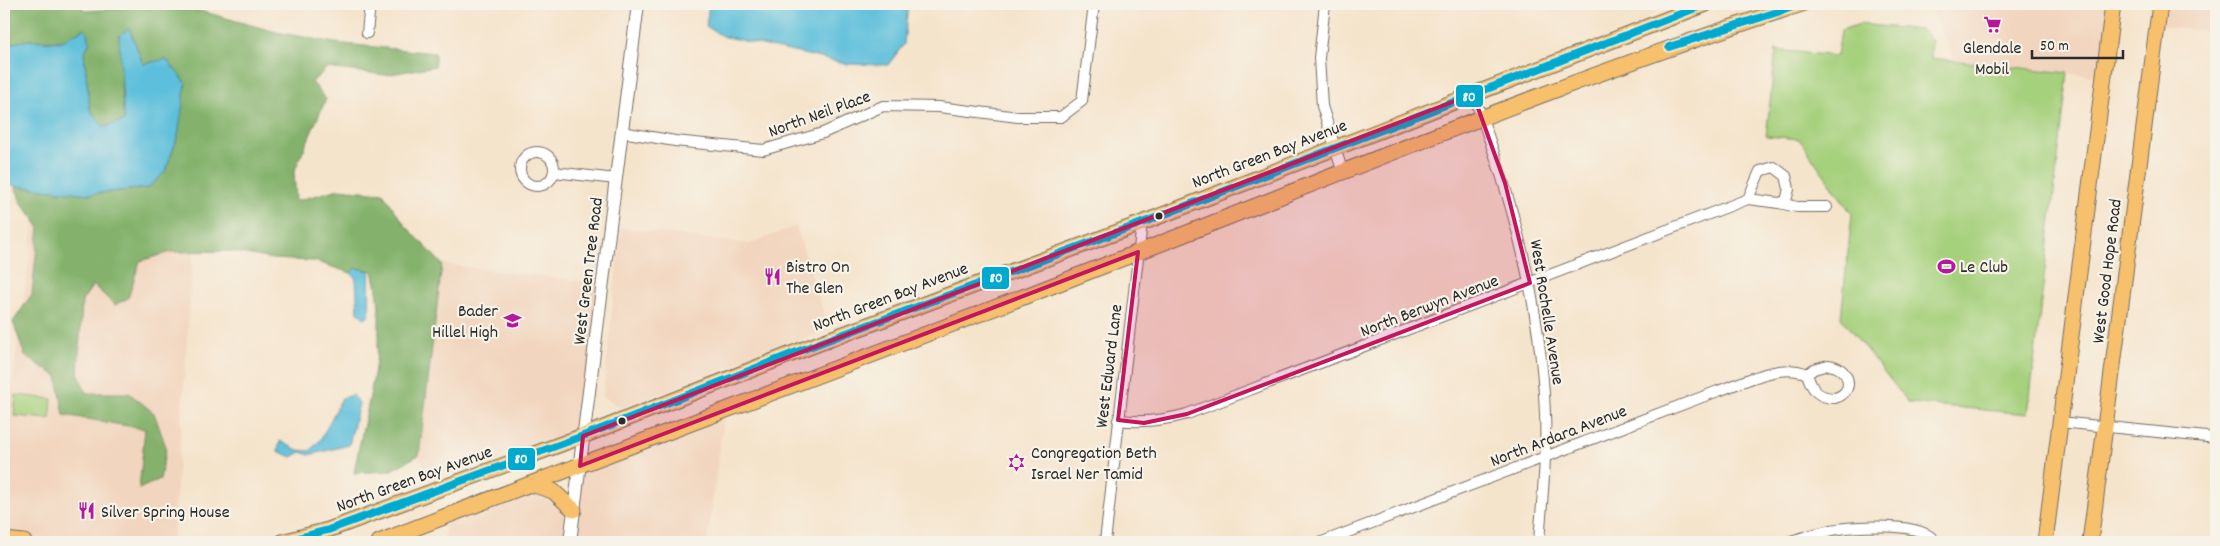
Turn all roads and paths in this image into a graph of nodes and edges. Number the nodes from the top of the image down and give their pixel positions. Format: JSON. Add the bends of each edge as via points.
{"nodes":[{"id":1,"x":370,"y":4,"type":"edge"},
{"id":2,"x":638,"y":4,"type":"edge"},
{"id":3,"x":1094,"y":4,"type":"edge"},
{"id":4,"x":1325,"y":4,"type":"edge"},
{"id":5,"x":1706,"y":4,"type":"edge"},
{"id":6,"x":1802,"y":4,"type":"edge"},
{"id":7,"x":2113,"y":4,"type":"edge"},
{"id":8,"x":2160,"y":4,"type":"edge"},
{"id":9,"x":367,"y":33,"type":"dead end"},
{"id":10,"x":1473,"y":94,"type":"junction"},
{"id":11,"x":1483,"y":118,"type":"junction"},
{"id":12,"x":622,"y":132,"type":"junction"},
{"id":13,"x":1334,"y":147,"type":"junction"},
{"id":14,"x":1342,"y":170,"type":"junction"},
{"id":15,"x":554,"y":172,"type":"dead end"},
{"id":16,"x":616,"y":179,"type":"junction"},
{"id":17,"x":1748,"y":199,"type":"junction"},
{"id":18,"x":1779,"y":203,"type":"junction"},
{"id":19,"x":1827,"y":207,"type":"dead end"},
{"id":20,"x":1142,"y":222,"type":"junction"},
{"id":21,"x":1138,"y":252,"type":"junction"},
{"id":22,"x":1530,"y":282,"type":"junction"},
{"id":23,"x":1807,"y":374,"type":"dead end"},
{"id":24,"x":1118,"y":420,"type":"junction"},
{"id":25,"x":2060,"y":422,"type":"junction"},
{"id":26,"x":2104,"y":427,"type":"junction"},
{"id":27,"x":583,"y":436,"type":"junction"},
{"id":28,"x":2216,"y":438,"type":"edge"},
{"id":29,"x":1545,"y":457,"type":"junction"},
{"id":30,"x":580,"y":466,"type":"junction"},
{"id":31,"x":531,"y":484,"type":"junction"},
{"id":32,"x":574,"y":510,"type":"junction"},
{"id":33,"x":4,"y":540,"type":"edge"},
{"id":34,"x":1934,"y":541,"type":"edge"},
{"id":35,"x":24,"y":542,"type":"edge"},
{"id":36,"x":282,"y":542,"type":"edge"},
{"id":37,"x":379,"y":542,"type":"edge"},
{"id":38,"x":570,"y":542,"type":"edge"},
{"id":39,"x":1105,"y":542,"type":"edge"},
{"id":40,"x":1322,"y":542,"type":"edge"},
{"id":41,"x":1540,"y":542,"type":"edge"},
{"id":42,"x":1787,"y":542,"type":"edge"},
{"id":43,"x":2045,"y":542,"type":"edge"},
{"id":44,"x":2090,"y":542,"type":"edge"}],
"edges":[{"from":1,"to":9,"type":"street"},
{"from":2,"to":12,"type":"street","name":"West Green Tree Road"},
{"from":3,"to":12,"type":"street","name":"North Neil Place","via":[[1082,101],[1061,117],[1018,117],[939,107],[883,106],[823,132],[763,150]]},
{"from":4,"to":13,"type":"street","via":[[1319,79],[1322,106]]},
{"from":5,"to":10,"type":"main road","name":"North Green Bay Avenue"},
{"from":6,"to":11,"type":"main road","via":[[1684,41]]},
{"from":7,"to":25,"type":"main road","name":"West Good Hope Road"},
{"from":8,"to":26,"type":"main road","name":"West Good Hope Road"},
{"from":10,"to":11,"type":"street","name":"West Rochelle Avenue"},
{"from":10,"to":13,"type":"main road","name":"North Green Bay Avenue"},
{"from":11,"to":14,"type":"main road"},
{"from":11,"to":22,"type":"street","name":"West Rochelle Avenue","via":[[1505,183]]},
{"from":12,"to":16,"type":"street","name":"West Green Tree Road"},
{"from":13,"to":14,"type":"street"},
{"from":13,"to":20,"type":"main road","name":"North Green Bay Avenue"},
{"from":14,"to":21,"type":"main road"},
{"from":15,"to":16,"type":"street"},
{"from":16,"to":27,"type":"street","name":"West Green Tree Road"},
{"from":17,"to":18,"type":"street","name":"North Berwyn Avenue"},
{"from":17,"to":18,"type":"street","via":[[1760,171],[1774,167],[1783,172],[1788,182],[1786,201]]},
{"from":17,"to":22,"type":"street","name":"North Berwyn Avenue"},
{"from":18,"to":19,"type":"street","name":"North Berwyn Avenue"},
{"from":20,"to":21,"type":"street","name":"West Edward Lane"},
{"from":20,"to":27,"type":"main road","name":"North Green Bay Avenue"},
{"from":21,"to":24,"type":"street","name":"West Edward Lane"},
{"from":21,"to":30,"type":"main road"},
{"from":22,"to":24,"type":"street","name":"North Berwyn Avenue","via":[[1187,414],[1144,423]]},
{"from":22,"to":29,"type":"street","name":"West Rochelle Avenue","via":[[1540,352]]},
{"from":23,"to":29,"type":"street","name":"North Ardara Avenue","via":[[1790,370],[1749,380]]},
{"from":24,"to":39,"type":"street","name":"West Edward Lane"},
{"from":25,"to":26,"type":"street"},
{"from":25,"to":43,"type":"main road","name":"West Good Hope Road"},
{"from":26,"to":28,"type":"street"},
{"from":26,"to":44,"type":"main road","name":"West Good Hope Road"},
{"from":27,"to":30,"type":"street","name":"West Green Tree Road"},
{"from":27,"to":36,"type":"main road","name":"North Green Bay Avenue","via":[[328,530]]},
{"from":29,"to":40,"type":"street","name":"North Ardara Avenue"},
{"from":29,"to":41,"type":"street","name":"West Rochelle Avenue"},
{"from":30,"to":31,"type":"main road"},
{"from":30,"to":32,"type":"street","name":"West Green Tree Road"},
{"from":31,"to":32,"type":"main road","via":[[553,491]]},
{"from":31,"to":37,"type":"main road"},
{"from":32,"to":38,"type":"street","name":"West Green Tree Road"},
{"from":33,"to":35,"type":"main road"},
{"from":34,"to":42,"type":"street","via":[[1925,532],[1915,530],[1854,527]]}]}
